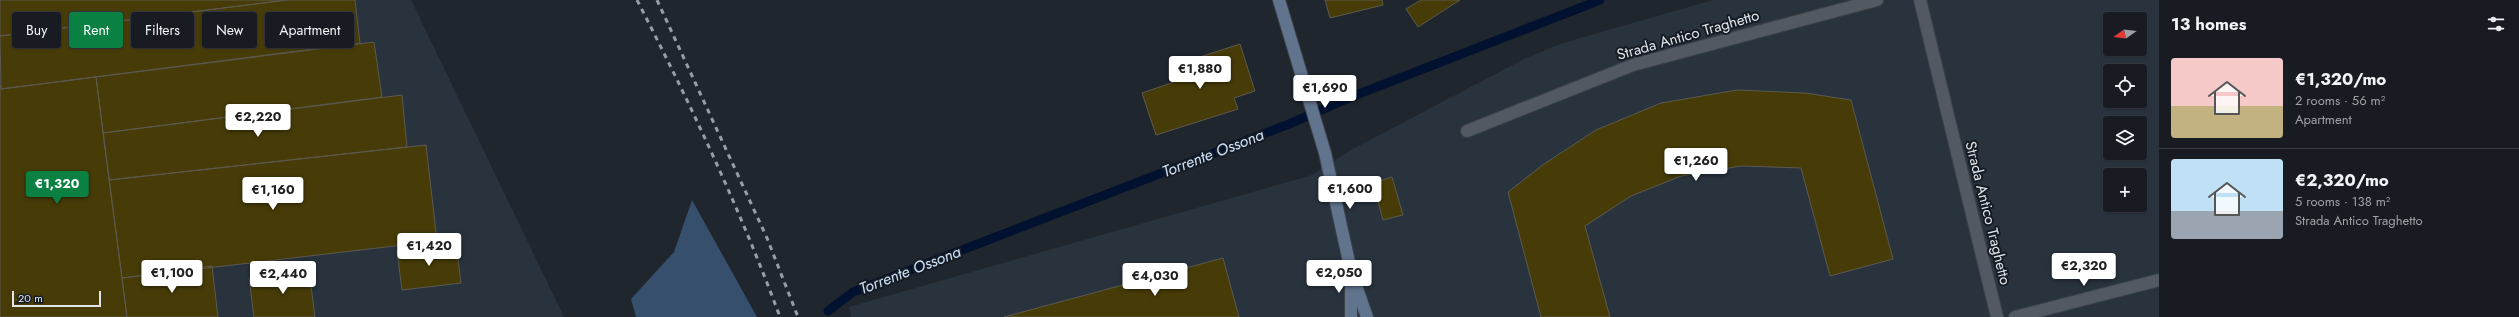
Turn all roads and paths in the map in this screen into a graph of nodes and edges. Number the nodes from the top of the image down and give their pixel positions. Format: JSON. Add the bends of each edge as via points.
{"nodes":[{"id":1,"x":1279,"y":0,"type":"edge"},
{"id":2,"x":1878,"y":0,"type":"edge"},
{"id":3,"x":1920,"y":0,"type":"edge"},
{"id":4,"x":1467,"y":131,"type":"dead end"},
{"id":5,"x":1351,"y":271,"type":"junction"},
{"id":6,"x":2159,"y":280,"type":"edge"},
{"id":7,"x":1351,"y":317,"type":"edge"},
{"id":8,"x":1367,"y":317,"type":"edge"},
{"id":9,"x":1997,"y":317,"type":"edge"},
{"id":10,"x":2015,"y":317,"type":"edge"}],
"edges":[{"from":1,"to":5,"type":"main road","via":[[1326,153]]},
{"from":2,"to":4,"type":"street","name":"Strada Antico Traghetto","via":[[1633,65]]},
{"from":3,"to":9,"type":"street","name":"Strada Antico Traghetto"},
{"from":5,"to":7,"type":"main road"},
{"from":5,"to":8,"type":"main road"},
{"from":6,"to":10,"type":"street"}]}
